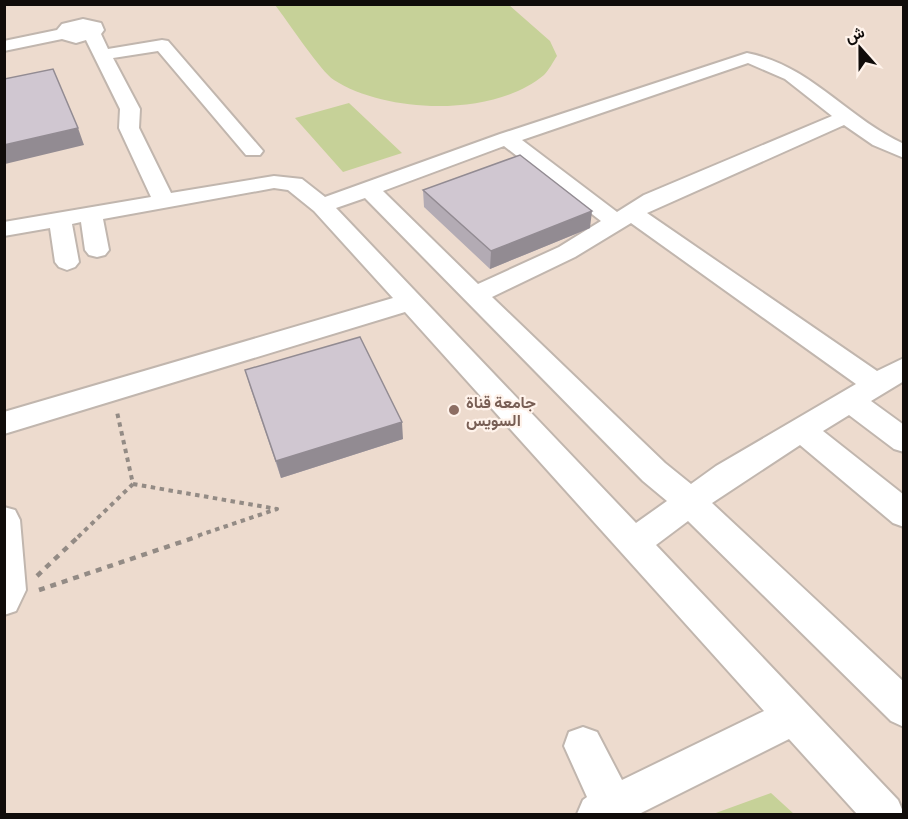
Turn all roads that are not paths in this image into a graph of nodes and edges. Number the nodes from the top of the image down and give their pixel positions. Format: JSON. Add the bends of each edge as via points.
{"nodes":[{"id":1,"x":75,"y":29,"type":"junction"},
{"id":2,"x":4,"y":46,"type":"edge"},
{"id":3,"x":102,"y":55,"type":"junction"},
{"id":4,"x":851,"y":121,"type":"junction"},
{"id":5,"x":129,"y":128,"type":"junction"},
{"id":6,"x":507,"y":138,"type":"junction"},
{"id":7,"x":903,"y":138,"type":"edge"},
{"id":8,"x":253,"y":151,"type":"dead end"},
{"id":9,"x":903,"y":152,"type":"edge"},
{"id":10,"x":367,"y":188,"type":"junction"},
{"id":11,"x":160,"y":194,"type":"junction"},
{"id":12,"x":322,"y":206,"type":"junction"},
{"id":13,"x":4,"y":213,"type":"edge"},
{"id":14,"x":91,"y":213,"type":"junction"},
{"id":15,"x":623,"y":217,"type":"junction"},
{"id":16,"x":60,"y":219,"type":"junction"},
{"id":17,"x":4,"y":228,"type":"edge"},
{"id":18,"x":97,"y":249,"type":"dead end"},
{"id":19,"x":67,"y":262,"type":"dead end"},
{"id":20,"x":475,"y":295,"type":"junction"},
{"id":21,"x":412,"y":301,"type":"junction"},
{"id":22,"x":892,"y":382,"type":"edge"},
{"id":23,"x":851,"y":401,"type":"junction"},
{"id":24,"x":4,"y":423,"type":"edge"},
{"id":25,"x":803,"y":432,"type":"junction"},
{"id":26,"x":903,"y":441,"type":"edge"},
{"id":27,"x":690,"y":502,"type":"junction"},
{"id":28,"x":903,"y":514,"type":"edge"},
{"id":29,"x":4,"y":520,"type":"edge"},
{"id":30,"x":634,"y":543,"type":"junction"},
{"id":31,"x":18,"y":591,"type":"edge"},
{"id":32,"x":903,"y":708,"type":"edge"},
{"id":33,"x":793,"y":717,"type":"junction"},
{"id":34,"x":583,"y":746,"type":"dead end"},
{"id":35,"x":605,"y":810,"type":"edge"},
{"id":36,"x":884,"y":814,"type":"edge"}],
"edges":[{"from":1,"to":2,"type":"lane"},
{"from":1,"to":3,"type":"lane"},
{"from":1,"to":5,"type":"lane","via":[[112,112]]},
{"from":3,"to":5,"type":"lane","via":[[130,109]]},
{"from":3,"to":8,"type":"lane","via":[[162,45]]},
{"from":4,"to":6,"type":"lane","via":[[818,93],[764,61],[747,58]]},
{"from":4,"to":7,"type":"lane"},
{"from":4,"to":9,"type":"lane"},
{"from":4,"to":15,"type":"lane"},
{"from":5,"to":11,"type":"lane"},
{"from":6,"to":10,"type":"lane"},
{"from":6,"to":15,"type":"lane"},
{"from":10,"to":12,"type":"lane"},
{"from":10,"to":20,"type":"lane"},
{"from":11,"to":12,"type":"lane","via":[[281,181],[294,184]]},
{"from":11,"to":13,"type":"lane"},
{"from":11,"to":14,"type":"lane"},
{"from":12,"to":21,"type":"lane"},
{"from":14,"to":16,"type":"lane"},
{"from":14,"to":18,"type":"lane"},
{"from":15,"to":20,"type":"lane","via":[[567,252]]},
{"from":15,"to":22,"type":"lane"},
{"from":16,"to":17,"type":"lane"},
{"from":16,"to":19,"type":"lane"},
{"from":20,"to":27,"type":"lane","via":[[654,472]]},
{"from":21,"to":24,"type":"lane"},
{"from":21,"to":30,"type":"lane"},
{"from":22,"to":23,"type":"lane"},
{"from":23,"to":25,"type":"lane"},
{"from":23,"to":26,"type":"lane"},
{"from":25,"to":27,"type":"lane","via":[[727,475]]},
{"from":25,"to":28,"type":"lane"},
{"from":27,"to":30,"type":"lane"},
{"from":27,"to":32,"type":"lane"},
{"from":29,"to":31,"type":"lane","via":[[9,590]]},
{"from":30,"to":33,"type":"lane"},
{"from":33,"to":35,"type":"lane"},
{"from":33,"to":36,"type":"lane"},
{"from":34,"to":35,"type":"lane"}]}
